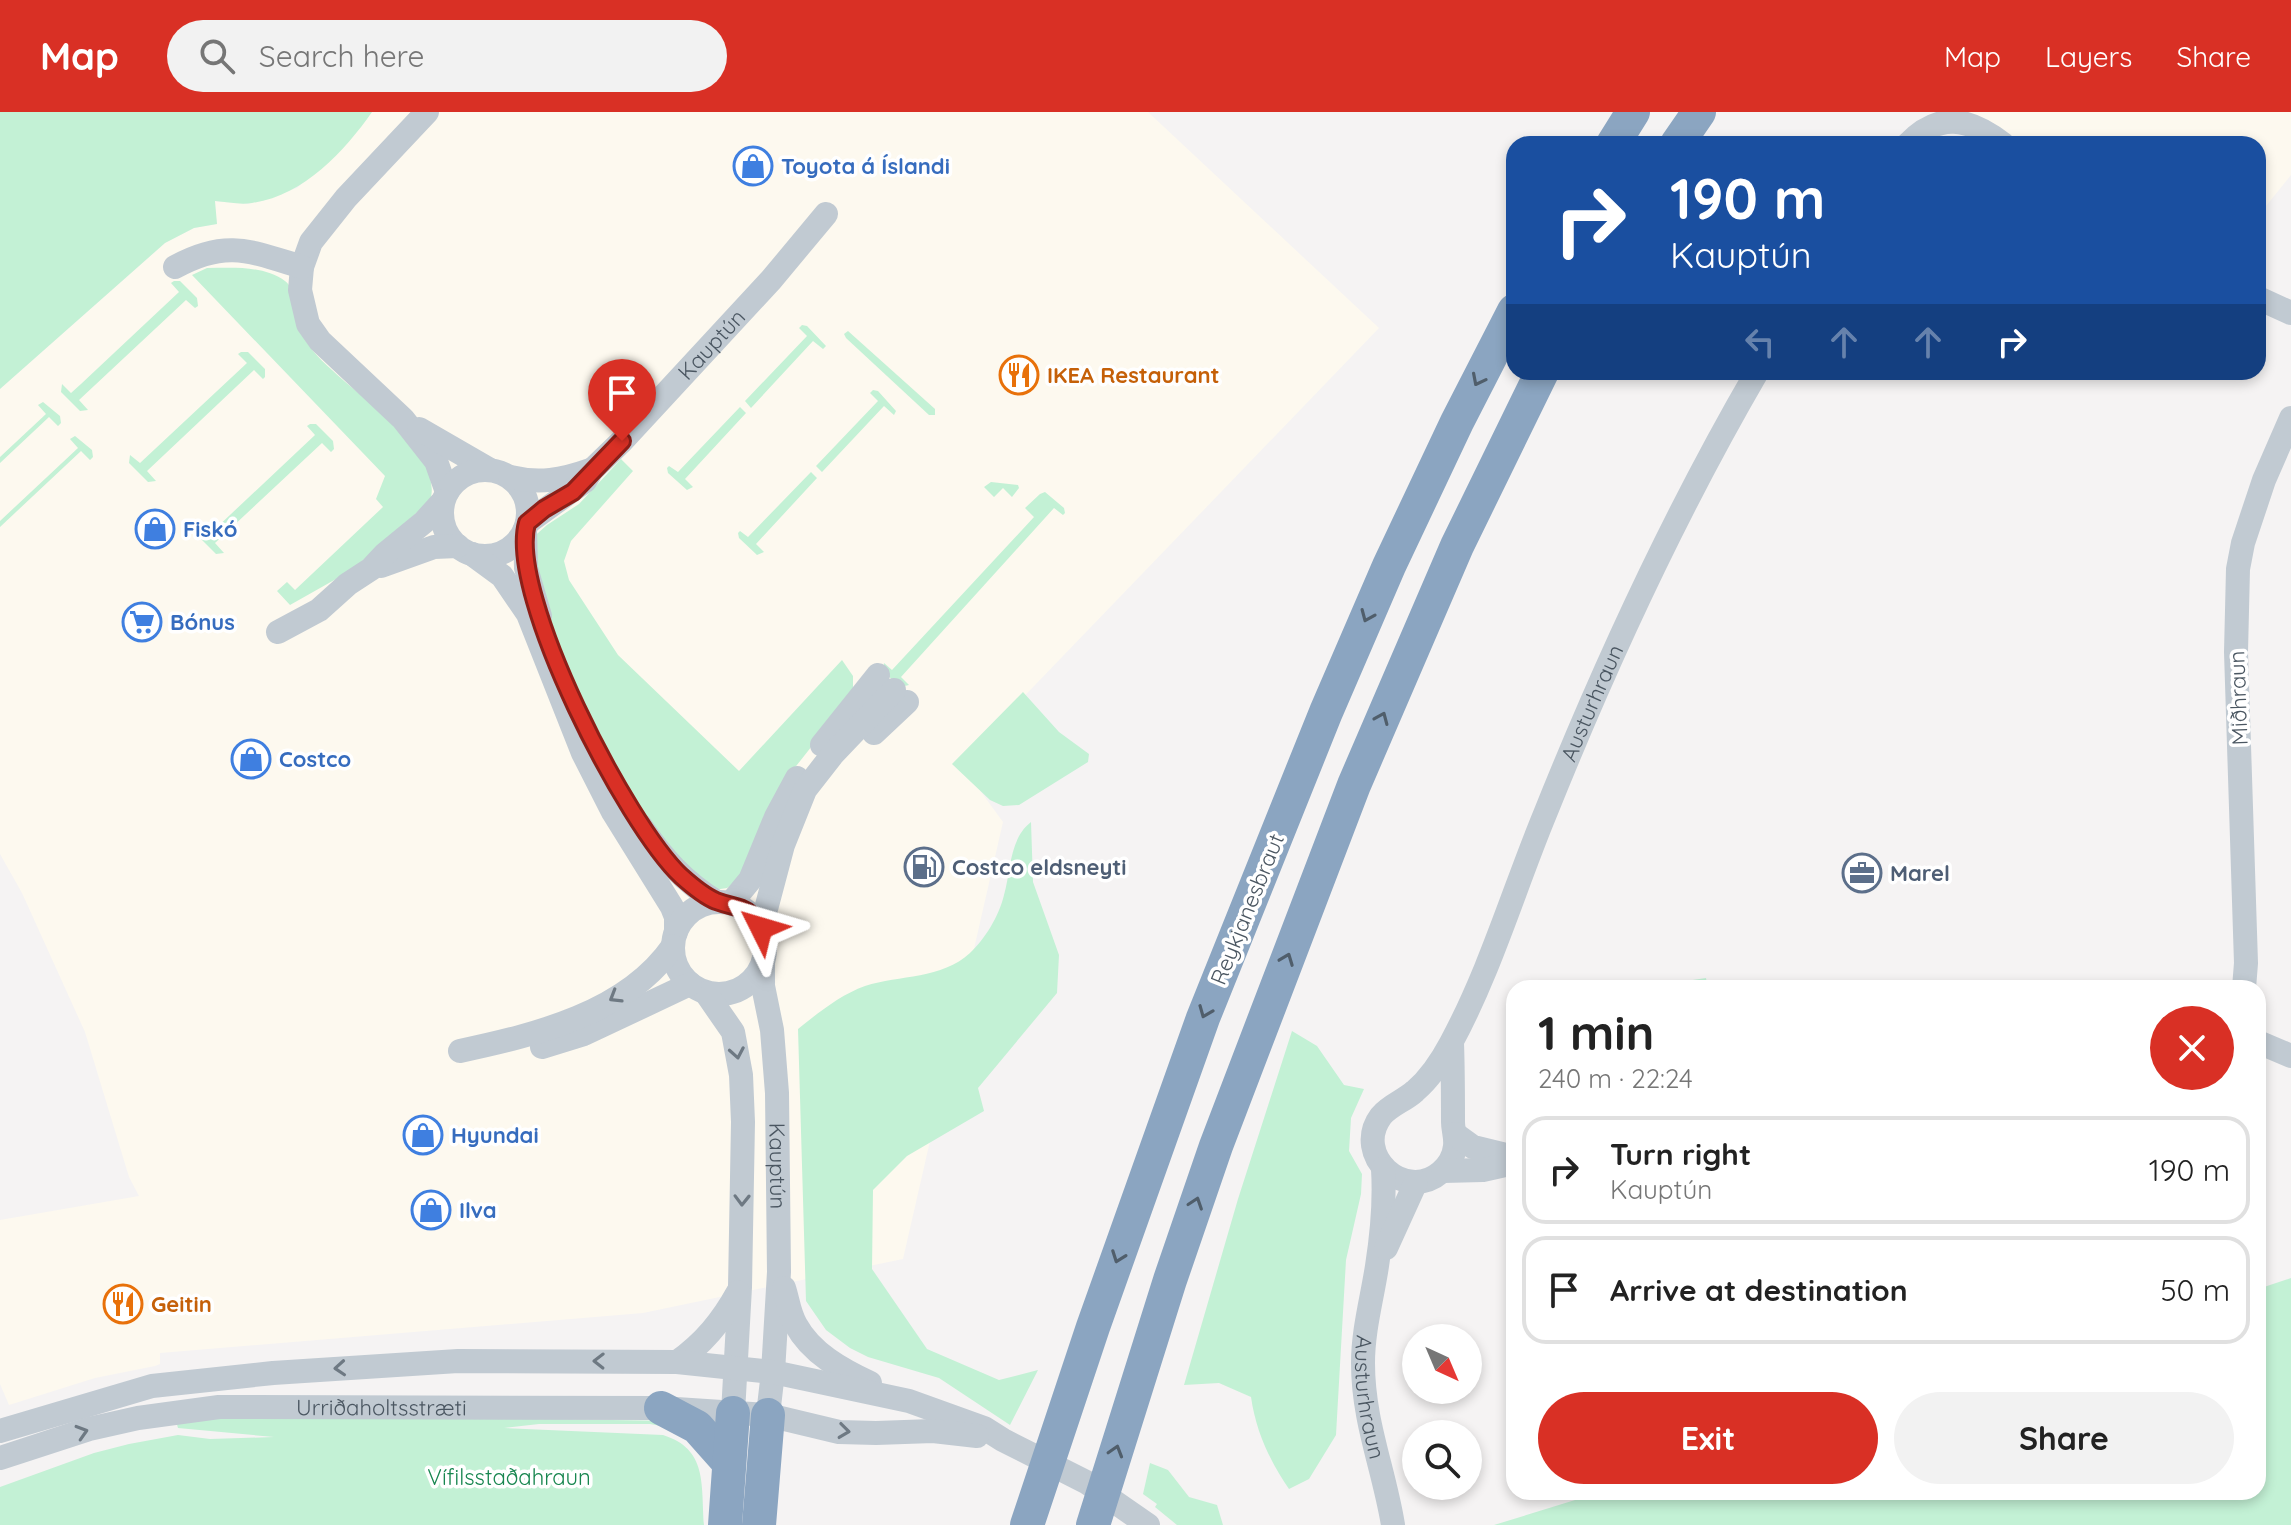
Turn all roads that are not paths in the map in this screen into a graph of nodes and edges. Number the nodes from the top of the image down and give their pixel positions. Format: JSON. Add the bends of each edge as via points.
{"nodes":[{"id":1,"x":427,"y":112,"type":"edge"},
{"id":2,"x":1633,"y":112,"type":"edge"},
{"id":3,"x":1699,"y":112,"type":"edge"},
{"id":4,"x":1618,"y":136,"type":"edge"},
{"id":5,"x":1682,"y":136,"type":"edge"},
{"id":6,"x":1915,"y":136,"type":"edge"},
{"id":7,"x":1993,"y":136,"type":"edge"},
{"id":8,"x":826,"y":214,"type":"dead end"},
{"id":9,"x":175,"y":267,"type":"dead end"},
{"id":10,"x":302,"y":267,"type":"junction"},
{"id":11,"x":2266,"y":302,"type":"edge"},
{"id":12,"x":2291,"y":313,"type":"edge"},
{"id":13,"x":1506,"y":327,"type":"edge"},
{"id":14,"x":1538,"y":380,"type":"edge"},
{"id":15,"x":1753,"y":380,"type":"edge"},
{"id":16,"x":2291,"y":418,"type":"edge"},
{"id":17,"x":403,"y":419,"type":"junction"},
{"id":18,"x":592,"y":470,"type":"junction"},
{"id":19,"x":500,"y":473,"type":"junction"},
{"id":20,"x":445,"y":497,"type":"junction"},
{"id":21,"x":526,"y":526,"type":"junction"},
{"id":22,"x":465,"y":550,"type":"junction"},
{"id":23,"x":371,"y":569,"type":"junction"},
{"id":24,"x":278,"y":632,"type":"dead end"},
{"id":25,"x":724,"y":902,"type":"junction"},
{"id":26,"x":761,"y":928,"type":"junction"},
{"id":27,"x":674,"y":939,"type":"junction"},
{"id":28,"x":763,"y":963,"type":"junction"},
{"id":29,"x":2244,"y":980,"type":"edge"},
{"id":30,"x":698,"y":988,"type":"junction"},
{"id":31,"x":1452,"y":1043,"type":"junction"},
{"id":32,"x":2266,"y":1045,"type":"edge"},
{"id":33,"x":2291,"y":1056,"type":"edge"},
{"id":34,"x":1401,"y":1101,"type":"junction"},
{"id":35,"x":1454,"y":1130,"type":"junction"},
{"id":36,"x":1506,"y":1157,"type":"edge"},
{"id":37,"x":1506,"y":1163,"type":"edge"},
{"id":38,"x":1383,"y":1169,"type":"junction"},
{"id":39,"x":1443,"y":1171,"type":"junction"},
{"id":40,"x":1416,"y":1182,"type":"junction"},
{"id":41,"x":1377,"y":1268,"type":"junction"},
{"id":42,"x":779,"y":1272,"type":"junction"},
{"id":43,"x":740,"y":1287,"type":"junction"},
{"id":44,"x":1093,"y":1327,"type":"junction"},
{"id":45,"x":677,"y":1362,"type":"junction"},
{"id":46,"x":737,"y":1369,"type":"junction"},
{"id":47,"x":773,"y":1372,"type":"junction"},
{"id":48,"x":909,"y":1401,"type":"junction"},
{"id":49,"x":661,"y":1408,"type":"junction"},
{"id":50,"x":733,"y":1413,"type":"junction"},
{"id":51,"x":768,"y":1415,"type":"junction"},
{"id":52,"x":0,"y":1431,"type":"edge"},
{"id":53,"x":1003,"y":1440,"type":"junction"},
{"id":54,"x":4,"y":1457,"type":"edge"},
{"id":55,"x":729,"y":1463,"type":"junction"},
{"id":56,"x":725,"y":1525,"type":"edge"},
{"id":57,"x":759,"y":1525,"type":"edge"},
{"id":58,"x":1013,"y":1525,"type":"edge"},
{"id":59,"x":1027,"y":1525,"type":"edge"},
{"id":60,"x":1093,"y":1525,"type":"edge"},
{"id":61,"x":1148,"y":1525,"type":"edge"},
{"id":62,"x":1393,"y":1525,"type":"edge"}],
"edges":[{"from":1,"to":10,"type":"street","name":"Kauptún","via":[[346,198],[311,242]]},
{"from":2,"to":4,"type":"highway"},
{"from":3,"to":5,"type":"highway"},
{"from":6,"to":7,"type":"street","via":[[1926,122],[1950,117],[1975,122]]},
{"from":8,"to":18,"type":"street","name":"Kauptún","via":[[761,292]]},
{"from":9,"to":10,"type":"street","via":[[215,250],[236,249]]},
{"from":10,"to":17,"type":"street","name":"Kauptún","via":[[300,290],[308,324]]},
{"from":11,"to":12,"type":"street"},
{"from":13,"to":44,"type":"highway","name":"Reykjanesbraut","one_way":true,"via":[[1417,505],[1326,712],[1203,1018]]},
{"from":60,"to":14,"type":"highway","one_way":true,"via":[[1216,1146],[1354,785],[1438,588]]},
{"from":15,"to":31,"type":"street","name":"Austurhraun","via":[[1659,551]]},
{"from":16,"to":29,"type":"street","name":"Miðhraun","via":[[2243,543],[2236,595]]},
{"from":17,"to":19,"type":"street","name":"Kauptún"},
{"from":17,"to":20,"type":"street","name":"Kauptún","via":[[436,461]]},
{"from":18,"to":19,"type":"street","name":"Kauptún","via":[[548,482]]},
{"from":18,"to":21,"type":"street","name":"Kauptún","via":[[573,492]]},
{"from":19,"to":20,"type":"street","name":"Kauptún","via":[[473,471],[458,479]]},
{"from":19,"to":21,"type":"street","via":[[524,493]]},
{"from":20,"to":22,"type":"street","name":"Kauptún","via":[[444,526]]},
{"from":20,"to":23,"type":"street","name":"Kauptún"},
{"from":21,"to":22,"type":"street","name":"Kauptún","via":[[519,540],[498,554]]},
{"from":21,"to":25,"type":"street","via":[[526,568],[538,610],[596,747],[659,852],[681,876]]},
{"from":22,"to":23,"type":"street","name":"Kauptún","via":[[434,547]]},
{"from":22,"to":27,"type":"street","name":"Kauptún","via":[[502,576],[528,614],[583,753],[672,907]]},
{"from":23,"to":24,"type":"street","name":"Kauptún","via":[[319,610]]},
{"from":25,"to":26,"type":"street","via":[[754,917]]},
{"from":25,"to":26,"type":"street","name":"Kauptún","via":[[750,880],[796,780],[893,689],[805,790],[783,845]]},
{"from":25,"to":27,"type":"street","name":"Kauptún","via":[[692,910]]},
{"from":26,"to":28,"type":"street","name":"Kauptún"},
{"from":27,"to":30,"type":"street","name":"Kauptún","via":[[680,973]]},
{"from":27,"to":30,"type":"street","name":"Kauptún","one_way":true,"via":[[662,962],[598,1007],[461,1060],[537,1049]]},
{"from":28,"to":30,"type":"street","name":"Kauptún","via":[[747,985],[734,992],[720,995]]},
{"from":28,"to":42,"type":"street","name":"Kauptún","via":[[777,1093]]},
{"from":30,"to":43,"type":"street","name":"Kauptún","one_way":true,"via":[[733,1032],[738,1052],[743,1122]]},
{"from":31,"to":34,"type":"street","name":"Austurhraun","via":[[1431,1073]]},
{"from":31,"to":35,"type":"street","name":"Austurhraun"},
{"from":32,"to":33,"type":"street"},
{"from":34,"to":35,"type":"street","via":[[1434,1104]]},
{"from":34,"to":38,"type":"street","name":"Austurhraun","via":[[1382,1114],[1373,1136]]},
{"from":35,"to":36,"type":"street","via":[[1473,1147]]},
{"from":35,"to":39,"type":"street","name":"Austurhraun","via":[[1453,1154]]},
{"from":37,"to":39,"type":"street","via":[[1483,1170]]},
{"from":38,"to":40,"type":"street"},
{"from":38,"to":41,"type":"street","name":"Austurhraun"},
{"from":39,"to":40,"type":"street"},
{"from":40,"to":41,"type":"street","name":"Austurhraun"},
{"from":41,"to":62,"type":"street","name":"Austurhraun","via":[[1364,1343],[1364,1385]]},
{"from":42,"to":47,"type":"street","name":"Kauptún"},
{"from":42,"to":48,"type":"street","via":[[790,1311],[808,1342],[846,1371]]},
{"from":43,"to":45,"type":"street","via":[[722,1321]]},
{"from":43,"to":46,"type":"street","name":"Kauptún"},
{"from":44,"to":58,"type":"highway","via":[[1068,1369]]},
{"from":44,"to":59,"type":"highway","name":"Reykjanesbraut"},
{"from":45,"to":46,"type":"street","name":"Urriðaholtsstræti"},
{"from":45,"to":52,"type":"street","name":"Urriðaholtsstræti","one_way":true,"via":[[458,1361],[175,1382]]},
{"from":46,"to":47,"type":"street"},
{"from":46,"to":50,"type":"street","name":"Kauptún"},
{"from":47,"to":48,"type":"street"},
{"from":47,"to":51,"type":"street","name":"Kauptún"},
{"from":48,"to":53,"type":"street"},
{"from":49,"to":50,"type":"street","name":"Urriðaholtsstræti"},
{"from":54,"to":49,"type":"street","name":"Urriðaholtsstræti","one_way":true,"via":[[113,1423],[201,1408]]},
{"from":49,"to":55,"type":"highway","via":[[697,1427]]},
{"from":50,"to":51,"type":"street","name":"Urriðaholtsstræti"},
{"from":50,"to":55,"type":"highway"},
{"from":51,"to":53,"type":"street","one_way":true,"via":[[839,1432],[933,1431]]},
{"from":51,"to":57,"type":"highway"},
{"from":52,"to":54,"type":"street"},
{"from":53,"to":61,"type":"street","via":[[1086,1482]]},
{"from":55,"to":56,"type":"highway"}]}
